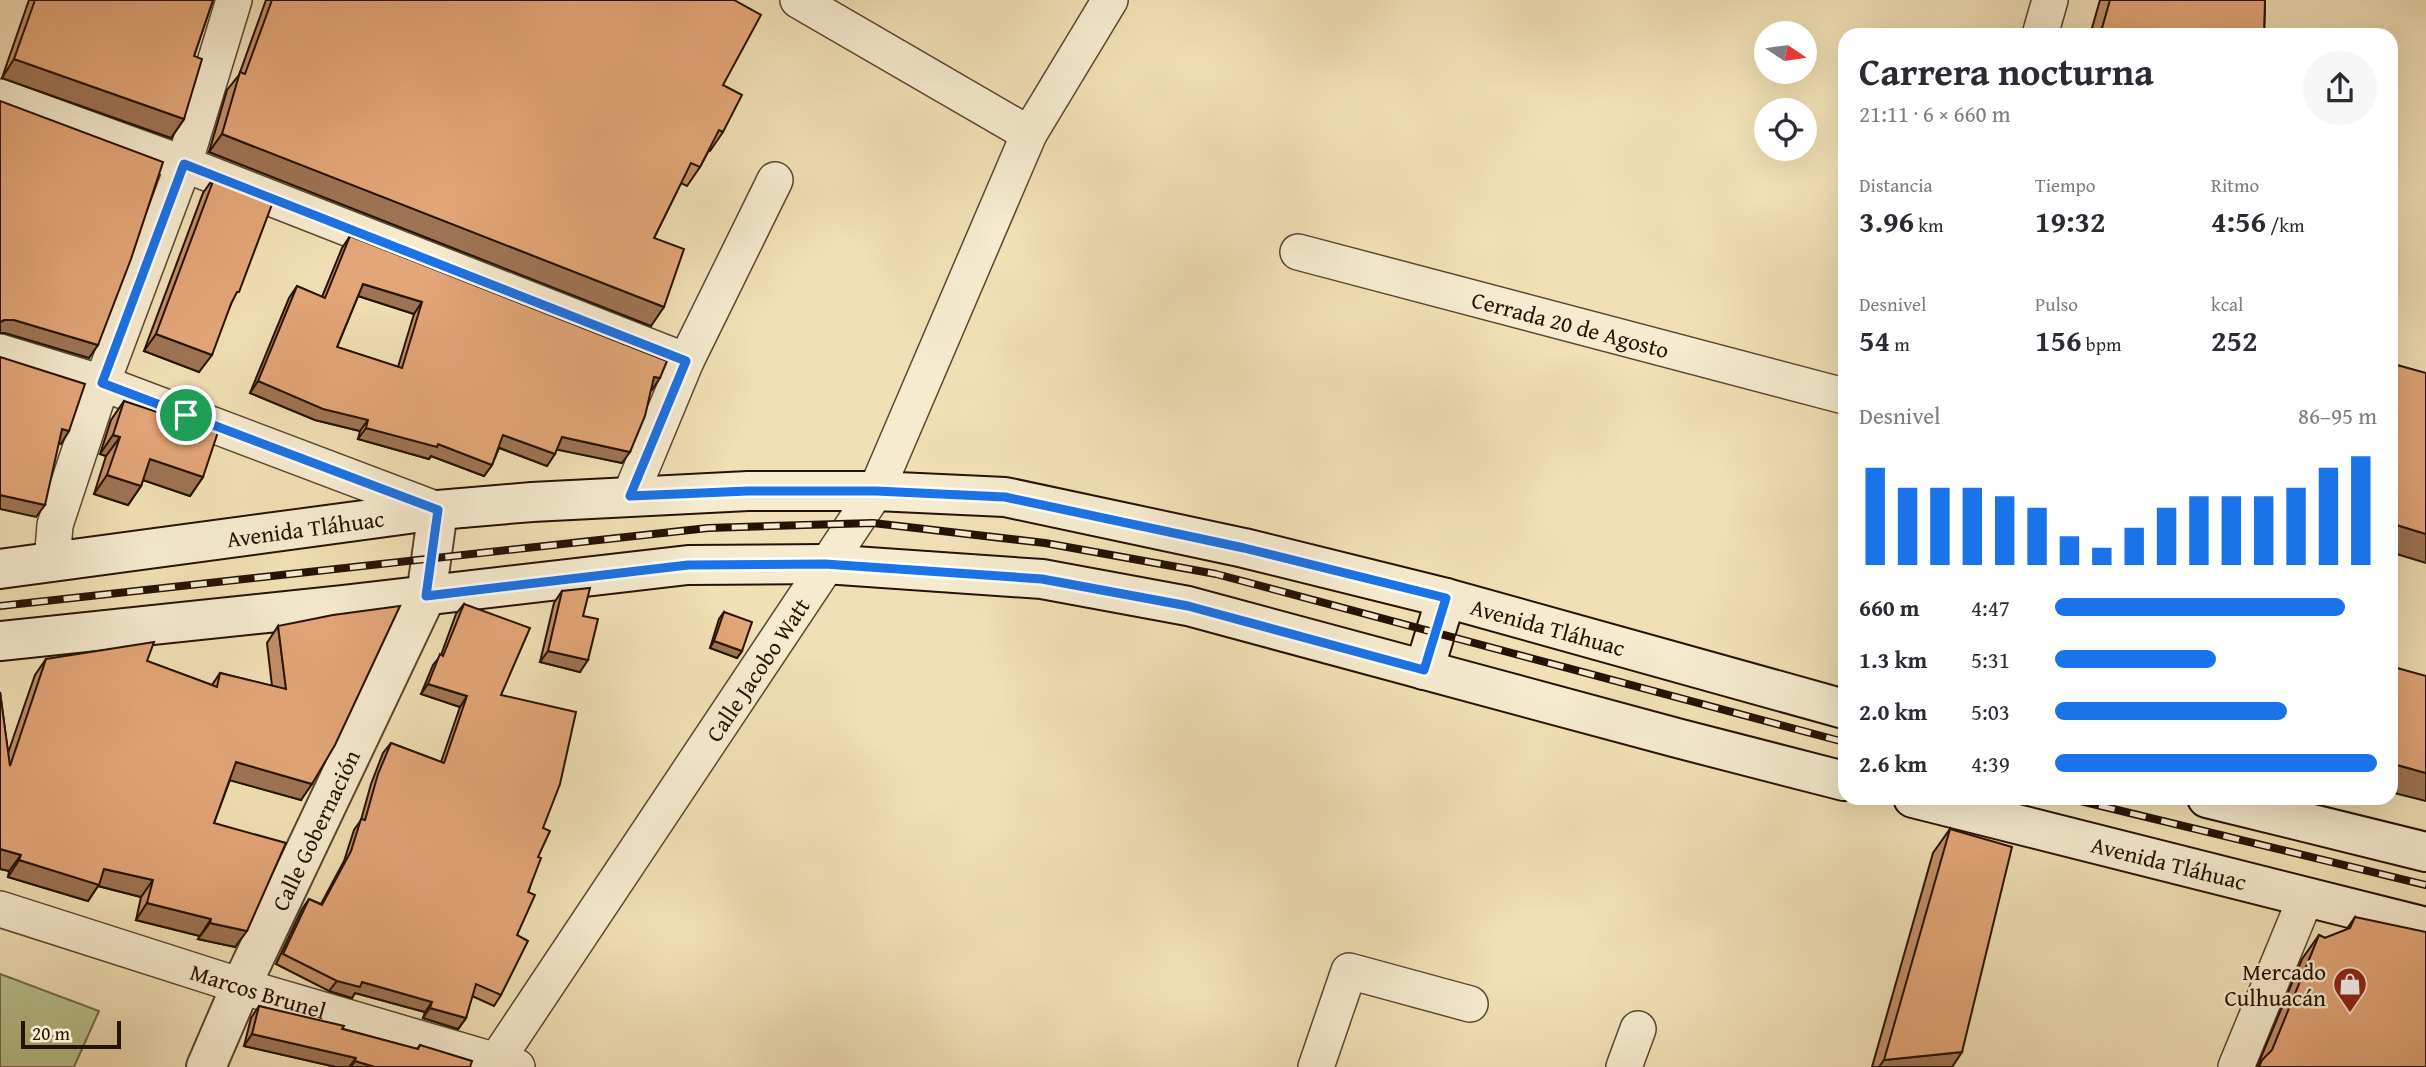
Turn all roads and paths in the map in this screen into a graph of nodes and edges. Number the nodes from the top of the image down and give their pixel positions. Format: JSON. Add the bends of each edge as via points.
{"nodes":[{"id":1,"x":234,"y":0,"type":"edge"},
{"id":2,"x":798,"y":0,"type":"edge"},
{"id":3,"x":1110,"y":0,"type":"edge"},
{"id":4,"x":2050,"y":0,"type":"edge"},
{"id":5,"x":2042,"y":28,"type":"edge"},
{"id":6,"x":0,"y":97,"type":"edge"},
{"id":7,"x":1029,"y":134,"type":"junction"},
{"id":8,"x":184,"y":164,"type":"junction"},
{"id":9,"x":775,"y":180,"type":"dead end"},
{"id":10,"x":1298,"y":252,"type":"dead end"},
{"id":11,"x":0,"y":352,"type":"edge"},
{"id":12,"x":686,"y":361,"type":"junction"},
{"id":13,"x":102,"y":383,"type":"junction"},
{"id":14,"x":1838,"y":394,"type":"edge"},
{"id":15,"x":876,"y":491,"type":"junction"},
{"id":16,"x":630,"y":496,"type":"junction"},
{"id":17,"x":438,"y":510,"type":"junction"},
{"id":18,"x":52,"y":563,"type":"junction"},
{"id":19,"x":825,"y":564,"type":"junction"},
{"id":20,"x":0,"y":569,"type":"edge"},
{"id":21,"x":426,"y":596,"type":"junction"},
{"id":22,"x":1446,"y":598,"type":"junction"},
{"id":23,"x":0,"y":642,"type":"edge"},
{"id":24,"x":1424,"y":670,"type":"junction"},
{"id":25,"x":1838,"y":707,"type":"edge"},
{"id":26,"x":1838,"y":779,"type":"edge"},
{"id":27,"x":1941,"y":805,"type":"edge"},
{"id":28,"x":2235,"y":805,"type":"edge"},
{"id":29,"x":2426,"y":852,"type":"edge"},
{"id":30,"x":2306,"y":897,"type":"junction"},
{"id":31,"x":0,"y":909,"type":"edge"},
{"id":32,"x":2426,"y":927,"type":"edge"},
{"id":33,"x":241,"y":986,"type":"junction"},
{"id":34,"x":1470,"y":1004,"type":"dead end"},
{"id":35,"x":1638,"y":1029,"type":"dead end"},
{"id":36,"x":502,"y":1065,"type":"edge"},
{"id":37,"x":206,"y":1067,"type":"edge"},
{"id":38,"x":1317,"y":1067,"type":"edge"},
{"id":39,"x":1624,"y":1067,"type":"edge"},
{"id":40,"x":2236,"y":1067,"type":"edge"}],
"edges":[{"from":1,"to":8,"type":"street"},
{"from":2,"to":7,"type":"street"},
{"from":3,"to":7,"type":"street","name":"Calle Jacobo Watt"},
{"from":4,"to":5,"type":"street"},
{"from":6,"to":8,"type":"street"},
{"from":7,"to":15,"type":"street","name":"Calle Jacobo Watt"},
{"from":8,"to":12,"type":"street"},
{"from":8,"to":13,"type":"street"},
{"from":9,"to":12,"type":"street"},
{"from":10,"to":14,"type":"street","name":"Cerrada 20 de Agosto"},
{"from":11,"to":13,"type":"street"},
{"from":12,"to":16,"type":"street"},
{"from":13,"to":17,"type":"street"},
{"from":13,"to":18,"type":"street","via":[[55,525]]},
{"from":15,"to":16,"type":"main road","name":"Avenida Tláhuac"},
{"from":15,"to":19,"type":"street","name":"Calle Jacobo Watt"},
{"from":15,"to":22,"type":"main road","name":"Avenida Tláhuac","via":[[1005,497],[1244,548]]},
{"from":16,"to":17,"type":"main road","name":"Avenida Tláhuac"},
{"from":17,"to":18,"type":"main road","name":"Avenida Tláhuac"},
{"from":17,"to":21,"type":"main road","name":"Calle Gobernación"},
{"from":18,"to":20,"type":"main road","name":"Avenida Tláhuac"},
{"from":19,"to":21,"type":"main road","via":[[688,565]]},
{"from":19,"to":24,"type":"main road","via":[[1042,579],[1188,606]]},
{"from":19,"to":36,"type":"street","name":"Calle Jacobo Watt"},
{"from":21,"to":23,"type":"main road"},
{"from":21,"to":33,"type":"main road","name":"Calle Gobernación"},
{"from":22,"to":24,"type":"main road"},
{"from":22,"to":25,"type":"main road","name":"Avenida Tláhuac"},
{"from":24,"to":26,"type":"main road"},
{"from":27,"to":30,"type":"main road","name":"Avenida Tláhuac"},
{"from":28,"to":29,"type":"main road"},
{"from":30,"to":32,"type":"main road","name":"Avenida Tláhuac"},
{"from":30,"to":40,"type":"street"},
{"from":31,"to":33,"type":"street","name":"Marcos Brunel"},
{"from":33,"to":36,"type":"street","name":"Marcos Brunel"},
{"from":33,"to":37,"type":"main road","name":"Calle Gobernación"},
{"from":34,"to":38,"type":"street","via":[[1349,971]]},
{"from":35,"to":39,"type":"street"}]}
